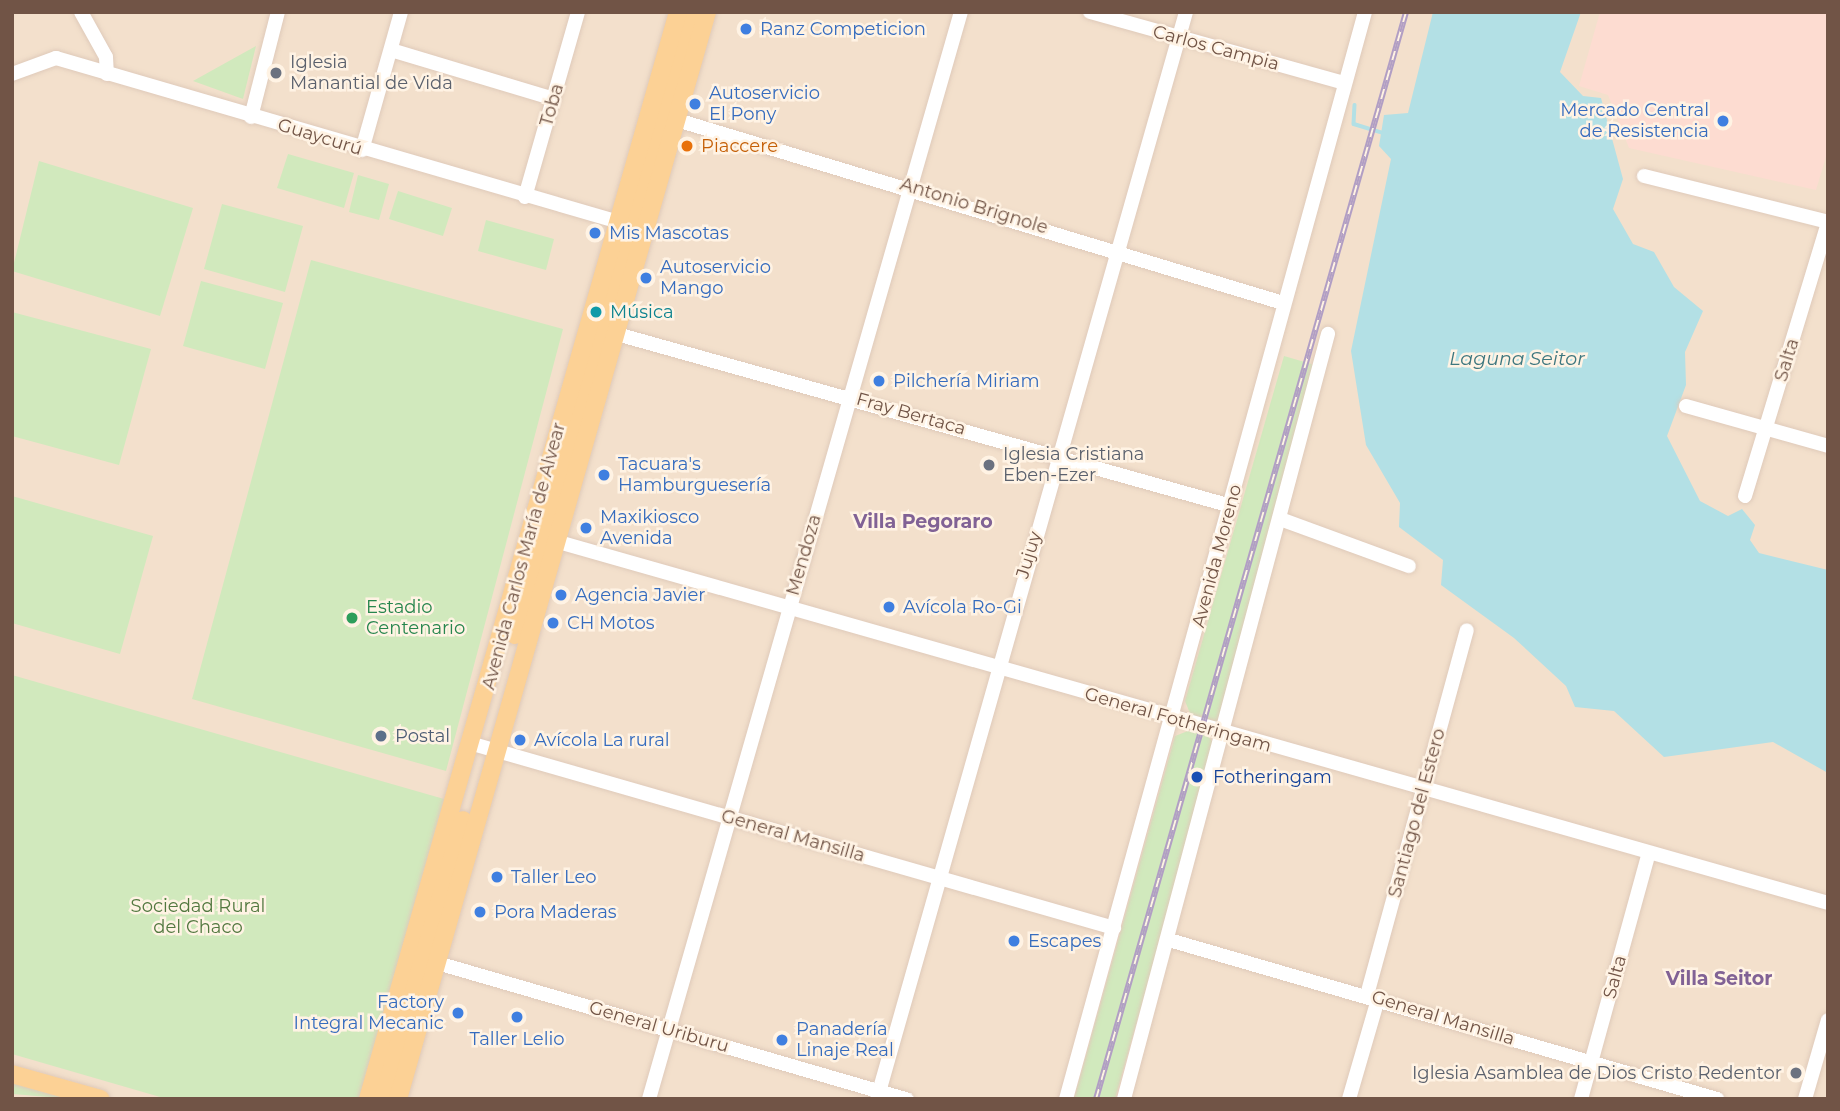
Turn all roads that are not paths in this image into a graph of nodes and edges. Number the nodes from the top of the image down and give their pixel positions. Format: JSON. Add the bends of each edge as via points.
{"nodes":[{"id":1,"x":81,"y":12,"type":"edge"},
{"id":2,"x":278,"y":12,"type":"edge"},
{"id":3,"x":401,"y":12,"type":"edge"},
{"id":4,"x":678,"y":12,"type":"edge"},
{"id":5,"x":692,"y":12,"type":"edge"},
{"id":6,"x":708,"y":12,"type":"edge"},
{"id":7,"x":961,"y":12,"type":"edge"},
{"id":8,"x":1090,"y":12,"type":"edge"},
{"id":9,"x":1186,"y":12,"type":"edge"},
{"id":10,"x":1365,"y":12,"type":"edge"},
{"id":11,"x":575,"y":13,"type":"edge"},
{"id":12,"x":1178,"y":38,"type":"junction"},
{"id":13,"x":391,"y":50,"type":"junction"},
{"id":14,"x":12,"y":74,"type":"edge"},
{"id":15,"x":107,"y":74,"type":"junction"},
{"id":16,"x":1343,"y":83,"type":"junction"},
{"id":17,"x":554,"y":99,"type":"junction"},
{"id":18,"x":251,"y":117,"type":"junction"},
{"id":19,"x":670,"y":118,"type":"junction"},
{"id":20,"x":362,"y":150,"type":"junction"},
{"id":21,"x":1644,"y":176,"type":"dead end"},
{"id":22,"x":912,"y":186,"type":"junction"},
{"id":23,"x":525,"y":197,"type":"junction"},
{"id":24,"x":1828,"y":223,"type":"edge"},
{"id":25,"x":624,"y":224,"type":"junction"},
{"id":26,"x":1117,"y":249,"type":"junction"},
{"id":27,"x":1283,"y":303,"type":"junction"},
{"id":28,"x":602,"y":330,"type":"junction"},
{"id":29,"x":1328,"y":334,"type":"dead end"},
{"id":30,"x":850,"y":397,"type":"junction"},
{"id":31,"x":1686,"y":406,"type":"dead end"},
{"id":32,"x":1766,"y":427,"type":"junction"},
{"id":33,"x":1828,"y":446,"type":"edge"},
{"id":34,"x":1059,"y":456,"type":"junction"},
{"id":35,"x":1745,"y":496,"type":"dead end"},
{"id":36,"x":1231,"y":506,"type":"junction"},
{"id":37,"x":1283,"y":520,"type":"junction"},
{"id":38,"x":542,"y":537,"type":"junction"},
{"id":39,"x":1409,"y":566,"type":"dead end"},
{"id":40,"x":790,"y":607,"type":"junction"},
{"id":41,"x":1467,"y":631,"type":"dead end"},
{"id":42,"x":996,"y":665,"type":"junction"},
{"id":43,"x":1173,"y":720,"type":"junction"},
{"id":44,"x":1225,"y":734,"type":"junction"},
{"id":45,"x":484,"y":747,"type":"junction"},
{"id":46,"x":1423,"y":789,"type":"junction"},
{"id":47,"x":729,"y":817,"type":"junction"},
{"id":48,"x":1648,"y":856,"type":"junction"},
{"id":49,"x":937,"y":879,"type":"junction"},
{"id":50,"x":1828,"y":903,"type":"edge"},
{"id":51,"x":1114,"y":928,"type":"junction"},
{"id":52,"x":1168,"y":940,"type":"junction"},
{"id":53,"x":424,"y":959,"type":"junction"},
{"id":54,"x":1372,"y":997,"type":"junction"},
{"id":55,"x":1828,"y":1020,"type":"edge"},
{"id":56,"x":669,"y":1029,"type":"junction"},
{"id":57,"x":1591,"y":1062,"type":"junction"},
{"id":58,"x":12,"y":1074,"type":"edge"},
{"id":59,"x":878,"y":1095,"type":"edge"},
{"id":60,"x":96,"y":1098,"type":"edge"},
{"id":61,"x":368,"y":1099,"type":"edge"},
{"id":62,"x":383,"y":1099,"type":"edge"},
{"id":63,"x":398,"y":1099,"type":"edge"},
{"id":64,"x":649,"y":1099,"type":"edge"},
{"id":65,"x":907,"y":1099,"type":"edge"},
{"id":66,"x":1066,"y":1099,"type":"edge"},
{"id":67,"x":1124,"y":1099,"type":"edge"},
{"id":68,"x":1349,"y":1099,"type":"edge"},
{"id":69,"x":1581,"y":1099,"type":"edge"},
{"id":70,"x":1717,"y":1099,"type":"edge"},
{"id":71,"x":1805,"y":1099,"type":"edge"}],
"edges":[{"from":1,"to":15,"type":"street","via":[[106,57]]},
{"from":2,"to":18,"type":"street"},
{"from":3,"to":13,"type":"street"},
{"from":4,"to":25,"type":"main road","name":"Avenida Carlos María de Alvear"},
{"from":5,"to":19,"type":"main road","name":"Avenida Carlos María de Alvear"},
{"from":6,"to":19,"type":"main road","name":"Avenida Carlos María de Alvear"},
{"from":7,"to":22,"type":"street","name":"Mendoza"},
{"from":8,"to":12,"type":"street","name":"Carlos Campia"},
{"from":9,"to":12,"type":"street","name":"Jujuy"},
{"from":10,"to":16,"type":"street","name":"Avenida Moreno"},
{"from":11,"to":17,"type":"street","name":"Toba"},
{"from":12,"to":16,"type":"street","name":"Carlos Campia"},
{"from":12,"to":26,"type":"street","name":"Jujuy"},
{"from":13,"to":17,"type":"street"},
{"from":13,"to":20,"type":"street"},
{"from":14,"to":15,"type":"street","name":"Guaycurú","via":[[56,58]]},
{"from":15,"to":18,"type":"street","name":"Guaycurú"},
{"from":16,"to":27,"type":"street","name":"Avenida Moreno"},
{"from":17,"to":23,"type":"street","name":"Toba"},
{"from":18,"to":20,"type":"street","name":"Guaycurú"},
{"from":19,"to":22,"type":"street","name":"Antonio Brignole"},
{"from":19,"to":25,"type":"main road","name":"Avenida Carlos María de Alvear"},
{"from":19,"to":28,"type":"main road","name":"Avenida Carlos María de Alvear"},
{"from":20,"to":23,"type":"street","name":"Guaycurú"},
{"from":21,"to":24,"type":"street"},
{"from":22,"to":26,"type":"street","name":"Antonio Brignole"},
{"from":22,"to":30,"type":"street","name":"Mendoza"},
{"from":23,"to":25,"type":"street","name":"Guaycurú"},
{"from":24,"to":32,"type":"street","name":"Salta"},
{"from":25,"to":28,"type":"main road","name":"Avenida Carlos María de Alvear"},
{"from":26,"to":27,"type":"street","name":"Antonio Brignole"},
{"from":26,"to":34,"type":"street","name":"Jujuy"},
{"from":27,"to":36,"type":"street","name":"Avenida Moreno"},
{"from":28,"to":30,"type":"street","name":"Fray Bertaca"},
{"from":28,"to":38,"type":"main road","name":"Avenida Carlos María de Alvear"},
{"from":28,"to":38,"type":"main road","name":"Avenida Carlos María de Alvear"},
{"from":29,"to":37,"type":"street"},
{"from":30,"to":34,"type":"street","name":"Fray Bertaca"},
{"from":30,"to":40,"type":"street","name":"Mendoza"},
{"from":31,"to":32,"type":"street"},
{"from":32,"to":33,"type":"street"},
{"from":32,"to":35,"type":"street","name":"Salta"},
{"from":34,"to":36,"type":"street","name":"Fray Bertaca"},
{"from":34,"to":42,"type":"street","name":"Jujuy"},
{"from":36,"to":43,"type":"street","name":"Avenida Moreno"},
{"from":37,"to":39,"type":"street"},
{"from":37,"to":44,"type":"street"},
{"from":38,"to":40,"type":"street","name":"General Fotheringam"},
{"from":38,"to":45,"type":"main road","name":"Avenida Carlos María de Alvear"},
{"from":38,"to":45,"type":"main road","name":"Avenida Carlos María de Alvear"},
{"from":40,"to":42,"type":"street","name":"General Fotheringam"},
{"from":40,"to":47,"type":"street","name":"Mendoza"},
{"from":41,"to":46,"type":"street","name":"Santiago del Estero"},
{"from":42,"to":43,"type":"street","name":"General Fotheringam"},
{"from":42,"to":49,"type":"street","name":"Jujuy"},
{"from":43,"to":44,"type":"street","name":"General Fotheringam"},
{"from":43,"to":51,"type":"street","name":"Avenida Moreno"},
{"from":44,"to":46,"type":"street","name":"General Fotheringam"},
{"from":44,"to":52,"type":"street"},
{"from":45,"to":47,"type":"street","name":"General Mansilla"},
{"from":45,"to":53,"type":"main road","name":"Avenida Carlos María de Alvear"},
{"from":45,"to":53,"type":"main road","name":"Avenida Carlos María de Alvear"},
{"from":46,"to":48,"type":"street","name":"General Fotheringam"},
{"from":46,"to":54,"type":"street","name":"Santiago del Estero"},
{"from":47,"to":49,"type":"street","name":"General Mansilla"},
{"from":47,"to":56,"type":"street","name":"Mendoza"},
{"from":48,"to":50,"type":"street","name":"General Fotheringam"},
{"from":48,"to":57,"type":"street","name":"Salta"},
{"from":49,"to":51,"type":"street","name":"General Mansilla"},
{"from":49,"to":59,"type":"street","name":"Jujuy"},
{"from":51,"to":66,"type":"street","name":"Avenida Moreno"},
{"from":52,"to":54,"type":"street","name":"General Mansilla"},
{"from":52,"to":67,"type":"street"},
{"from":53,"to":56,"type":"street","name":"General Uriburu"},
{"from":53,"to":61,"type":"main road","name":"Avenida Carlos María de Alvear"},
{"from":53,"to":62,"type":"main road","name":"Avenida Carlos María de Alvear"},
{"from":53,"to":63,"type":"main road","name":"Avenida Carlos María de Alvear"},
{"from":54,"to":57,"type":"street","name":"General Mansilla"},
{"from":54,"to":68,"type":"street","name":"Santiago del Estero"},
{"from":55,"to":71,"type":"street"},
{"from":56,"to":59,"type":"street","name":"General Uriburu"},
{"from":56,"to":64,"type":"street","name":"Mendoza"},
{"from":57,"to":69,"type":"street","name":"Salta"},
{"from":57,"to":70,"type":"street","name":"General Mansilla"},
{"from":58,"to":60,"type":"main road"},
{"from":59,"to":65,"type":"street","name":"General Uriburu"}]}
